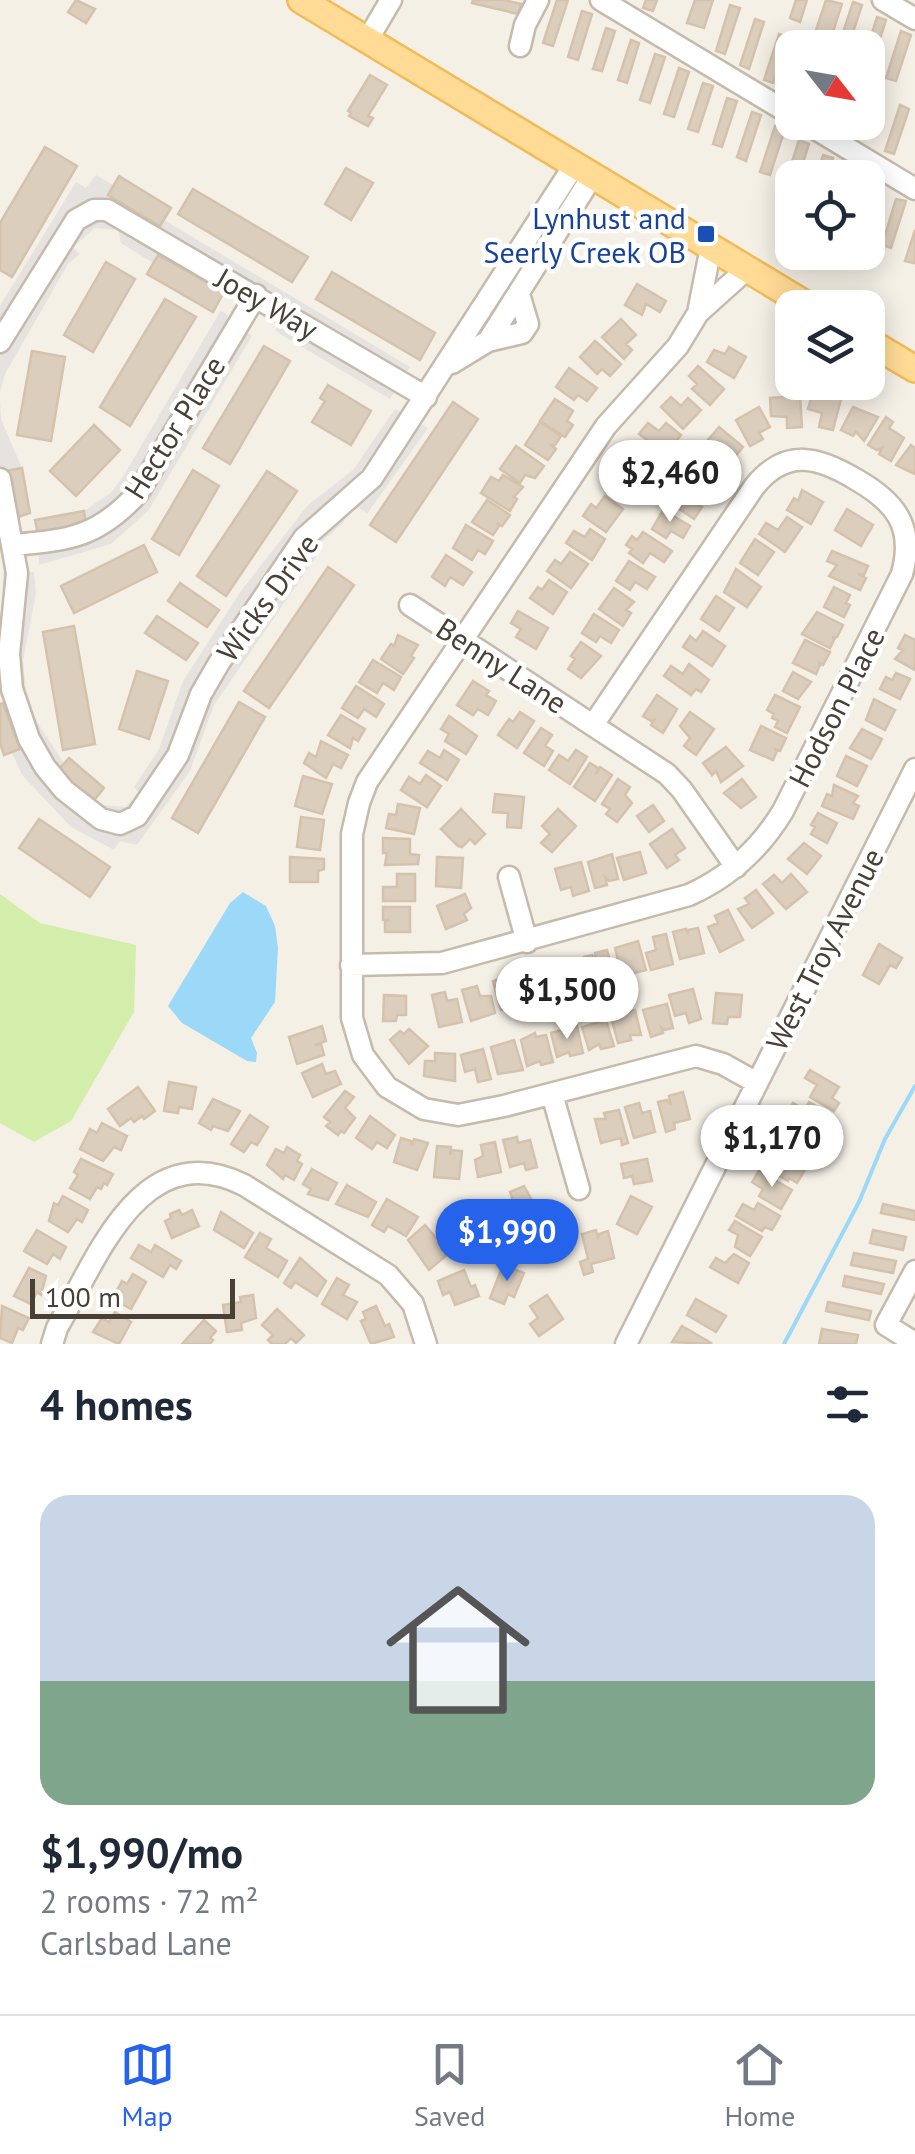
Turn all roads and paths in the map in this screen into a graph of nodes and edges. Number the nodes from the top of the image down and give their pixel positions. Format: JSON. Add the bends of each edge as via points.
{"nodes":[{"id":1,"x":301,"y":0,"type":"edge"},
{"id":2,"x":391,"y":0,"type":"edge"},
{"id":3,"x":538,"y":0,"type":"edge"},
{"id":4,"x":601,"y":0,"type":"edge"},
{"id":5,"x":883,"y":0,"type":"edge"},
{"id":6,"x":915,"y":19,"type":"edge"},
{"id":7,"x":368,"y":39,"type":"junction"},
{"id":8,"x":520,"y":46,"type":"dead end"},
{"id":9,"x":775,"y":105,"type":"edge"},
{"id":10,"x":834,"y":140,"type":"edge"},
{"id":11,"x":584,"y":169,"type":"junction"},
{"id":12,"x":915,"y":189,"type":"edge"},
{"id":13,"x":711,"y":247,"type":"junction"},
{"id":14,"x":746,"y":269,"type":"junction"},
{"id":15,"x":782,"y":290,"type":"edge"},
{"id":16,"x":256,"y":295,"type":"junction"},
{"id":17,"x":698,"y":313,"type":"junction"},
{"id":18,"x":0,"y":342,"type":"edge"},
{"id":19,"x":885,"y":351,"type":"edge"},
{"id":20,"x":446,"y":367,"type":"junction"},
{"id":21,"x":915,"y":369,"type":"edge"},
{"id":22,"x":426,"y":397,"type":"junction"},
{"id":23,"x":0,"y":479,"type":"edge"},
{"id":24,"x":13,"y":546,"type":"junction"},
{"id":25,"x":410,"y":605,"type":"dead end"},
{"id":26,"x":464,"y":639,"type":"junction"},
{"id":27,"x":593,"y":726,"type":"junction"},
{"id":28,"x":915,"y":770,"type":"edge"},
{"id":29,"x":736,"y":867,"type":"junction"},
{"id":30,"x":509,"y":877,"type":"dead end"},
{"id":31,"x":527,"y":942,"type":"junction"},
{"id":32,"x":352,"y":965,"type":"junction"},
{"id":33,"x":757,"y":1083,"type":"junction"},
{"id":34,"x":552,"y":1094,"type":"junction"},
{"id":35,"x":171,"y":1154,"type":"dead end"},
{"id":36,"x":177,"y":1176,"type":"junction"},
{"id":37,"x":579,"y":1190,"type":"dead end"},
{"id":38,"x":915,"y":1272,"type":"edge"},
{"id":39,"x":915,"y":1343,"type":"edge"},
{"id":40,"x":52,"y":1344,"type":"edge"},
{"id":41,"x":426,"y":1344,"type":"edge"},
{"id":42,"x":626,"y":1344,"type":"edge"}],
"edges":[{"from":1,"to":7,"type":"main road"},
{"from":2,"to":7,"type":"street"},
{"from":3,"to":8,"type":"street"},
{"from":4,"to":9,"type":"street"},
{"from":5,"to":6,"type":"street"},
{"from":7,"to":11,"type":"main road"},
{"from":10,"to":12,"type":"street"},
{"from":11,"to":13,"type":"main road"},
{"from":11,"to":20,"type":"street","name":"Wicks Drive"},
{"from":11,"to":20,"type":"street","name":"Wicks Drive","via":[[488,341]]},
{"from":13,"to":14,"type":"main road"},
{"from":13,"to":17,"type":"street"},
{"from":14,"to":15,"type":"main road"},
{"from":14,"to":17,"type":"street"},
{"from":16,"to":18,"type":"street","name":"Joey Way","via":[[107,210],[94,210],[76,220]]},
{"from":16,"to":22,"type":"street","name":"Joey Way"},
{"from":16,"to":24,"type":"street","name":"Hector Place","via":[[138,493],[116,517],[86,533]]},
{"from":17,"to":26,"type":"street","via":[[678,346],[606,426]]},
{"from":19,"to":21,"type":"main road"},
{"from":20,"to":22,"type":"street","name":"Wicks Drive"},
{"from":22,"to":24,"type":"street","name":"Wicks Drive","via":[[372,478],[304,538],[219,663],[178,755],[137,816],[120,824],[101,819],[64,790],[29,739],[12,689],[9,654],[18,573]]},
{"from":23,"to":24,"type":"street"},
{"from":25,"to":26,"type":"street","name":"Benny Lane"},
{"from":26,"to":27,"type":"street","name":"Benny Lane"},
{"from":26,"to":32,"type":"street","via":[[358,803]]},
{"from":27,"to":29,"type":"street","name":"Benny Lane","via":[[678,784]]},
{"from":27,"to":29,"type":"street","name":"Hodson Place","via":[[770,470],[820,461],[890,502],[908,540],[902,574],[783,811]]},
{"from":28,"to":33,"type":"street","name":"West Troy Avenue"},
{"from":29,"to":31,"type":"street","name":"Hodson Place","via":[[676,900]]},
{"from":30,"to":31,"type":"street"},
{"from":31,"to":32,"type":"street","name":"Hodson Place","via":[[435,964]]},
{"from":32,"to":34,"type":"street","via":[[356,1037],[370,1067],[399,1096],[458,1115]]},
{"from":33,"to":34,"type":"street","via":[[696,1056]]},
{"from":33,"to":42,"type":"street","name":"West Troy Avenue"},
{"from":34,"to":37,"type":"street"},
{"from":35,"to":36,"type":"street"},
{"from":36,"to":40,"type":"street","via":[[131,1204]]},
{"from":36,"to":41,"type":"street","via":[[226,1178],[392,1279],[413,1304]]},
{"from":38,"to":39,"type":"street","via":[[886,1326]]}]}
